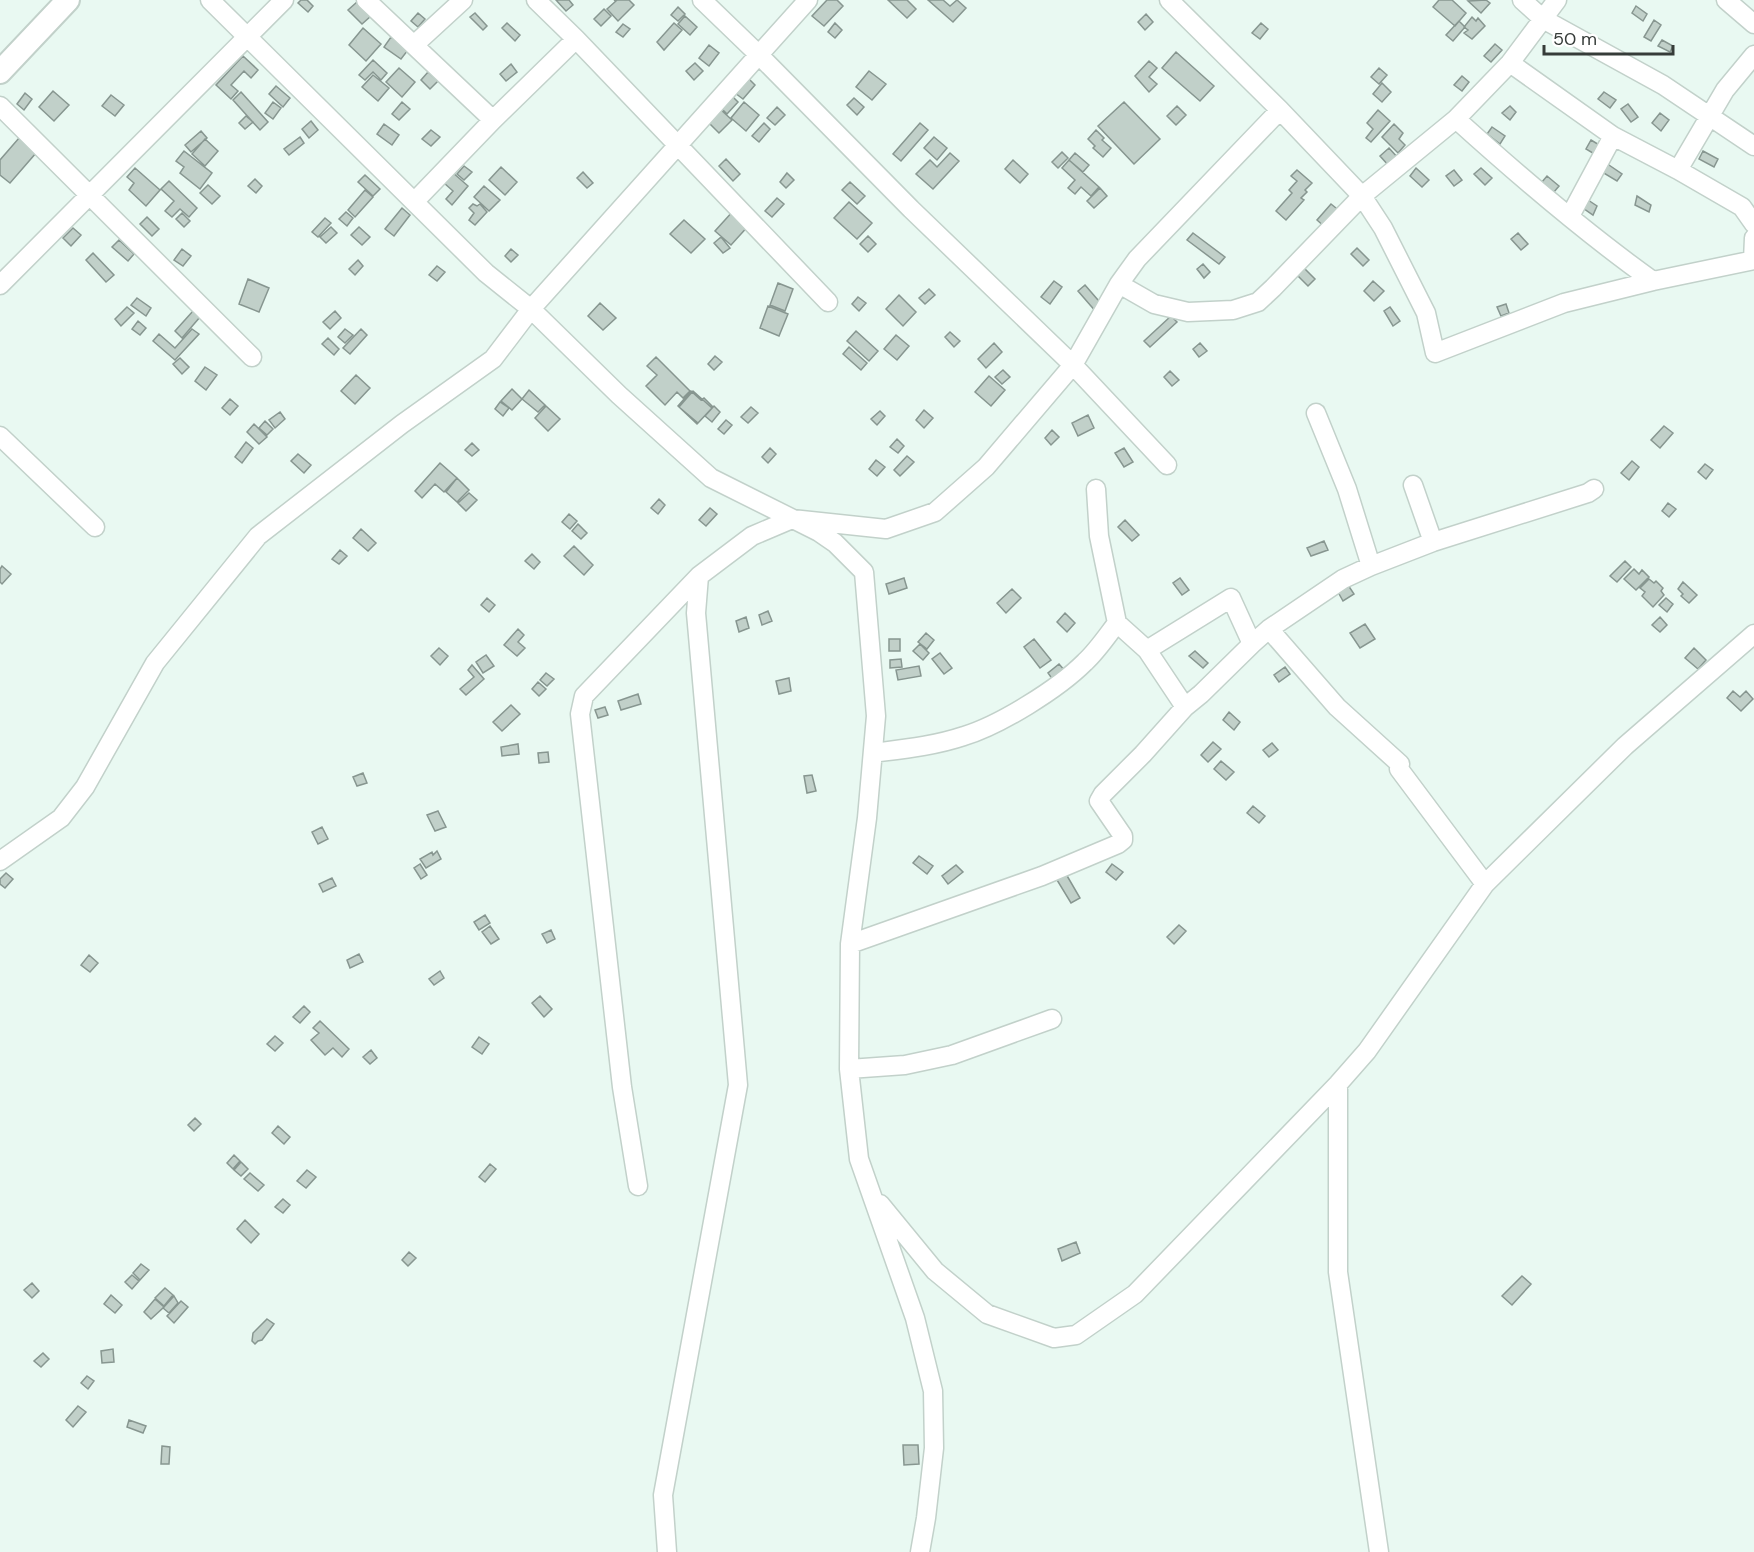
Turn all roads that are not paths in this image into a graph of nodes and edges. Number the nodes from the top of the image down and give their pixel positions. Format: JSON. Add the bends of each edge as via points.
{"nodes":[{"id":1,"x":68,"y":0,"type":"edge"},
{"id":2,"x":210,"y":0,"type":"edge"},
{"id":3,"x":284,"y":0,"type":"edge"},
{"id":4,"x":366,"y":0,"type":"edge"},
{"id":5,"x":463,"y":0,"type":"edge"},
{"id":6,"x":536,"y":0,"type":"edge"},
{"id":7,"x":702,"y":0,"type":"edge"},
{"id":8,"x":808,"y":0,"type":"edge"},
{"id":9,"x":1168,"y":0,"type":"edge"},
{"id":10,"x":1522,"y":0,"type":"edge"},
{"id":11,"x":1557,"y":0,"type":"edge"},
{"id":12,"x":1726,"y":0,"type":"edge"},
{"id":13,"x":1543,"y":19,"type":"junction"},
{"id":14,"x":1754,"y":24,"type":"edge"},
{"id":15,"x":249,"y":36,"type":"junction"},
{"id":16,"x":576,"y":39,"type":"junction"},
{"id":17,"x":414,"y":45,"type":"junction"},
{"id":18,"x":758,"y":54,"type":"junction"},
{"id":19,"x":1754,"y":55,"type":"edge"},
{"id":20,"x":1510,"y":63,"type":"junction"},
{"id":21,"x":0,"y":72,"type":"edge"},
{"id":22,"x":0,"y":106,"type":"edge"},
{"id":23,"x":1280,"y":110,"type":"junction"},
{"id":24,"x":1709,"y":115,"type":"junction"},
{"id":25,"x":1456,"y":119,"type":"junction"},
{"id":26,"x":493,"y":120,"type":"junction"},
{"id":27,"x":1613,"y":136,"type":"junction"},
{"id":28,"x":677,"y":144,"type":"junction"},
{"id":29,"x":1754,"y":146,"type":"edge"},
{"id":30,"x":1678,"y":170,"type":"junction"},
{"id":31,"x":89,"y":195,"type":"junction"},
{"id":32,"x":1362,"y":196,"type":"junction"},
{"id":33,"x":415,"y":201,"type":"junction"},
{"id":34,"x":1570,"y":216,"type":"junction"},
{"id":35,"x":1754,"y":224,"type":"edge"},
{"id":36,"x":1754,"y":238,"type":"edge"},
{"id":37,"x":1754,"y":260,"type":"edge"},
{"id":38,"x":1653,"y":281,"type":"junction"},
{"id":39,"x":1119,"y":284,"type":"junction"},
{"id":40,"x":0,"y":285,"type":"edge"},
{"id":41,"x":828,"y":302,"type":"dead end"},
{"id":42,"x":531,"y":309,"type":"junction"},
{"id":43,"x":252,"y":357,"type":"dead end"},
{"id":44,"x":1073,"y":365,"type":"junction"},
{"id":45,"x":1316,"y":413,"type":"dead end"},
{"id":46,"x":4,"y":446,"type":"edge"},
{"id":47,"x":1167,"y":465,"type":"dead end"},
{"id":48,"x":1413,"y":484,"type":"dead end"},
{"id":49,"x":1096,"y":489,"type":"dead end"},
{"id":50,"x":1594,"y":489,"type":"dead end"},
{"id":51,"x":792,"y":519,"type":"junction"},
{"id":52,"x":95,"y":527,"type":"dead end"},
{"id":53,"x":1433,"y":542,"type":"junction"},
{"id":54,"x":1371,"y":566,"type":"junction"},
{"id":55,"x":699,"y":576,"type":"junction"},
{"id":56,"x":1117,"y":623,"type":"junction"},
{"id":57,"x":1269,"y":629,"type":"junction"},
{"id":58,"x":1754,"y":634,"type":"edge"},
{"id":59,"x":1252,"y":644,"type":"junction"},
{"id":60,"x":1147,"y":650,"type":"junction"},
{"id":61,"x":1185,"y":707,"type":"junction"},
{"id":62,"x":873,"y":753,"type":"junction"},
{"id":63,"x":0,"y":861,"type":"edge"},
{"id":64,"x":1485,"y":884,"type":"junction"},
{"id":65,"x":850,"y":944,"type":"junction"},
{"id":66,"x":1052,"y":1019,"type":"dead end"},
{"id":67,"x":849,"y":1069,"type":"junction"},
{"id":68,"x":1338,"y":1084,"type":"junction"},
{"id":69,"x":859,"y":1159,"type":"junction"},
{"id":70,"x":638,"y":1186,"type":"dead end"},
{"id":71,"x":667,"y":1552,"type":"edge"},
{"id":72,"x":920,"y":1552,"type":"edge"},
{"id":73,"x":1378,"y":1552,"type":"edge"}],
"edges":[{"from":1,"to":21,"type":"street"},
{"from":2,"to":15,"type":"street"},
{"from":3,"to":15,"type":"street"},
{"from":4,"to":17,"type":"street"},
{"from":5,"to":17,"type":"street"},
{"from":6,"to":16,"type":"street"},
{"from":7,"to":18,"type":"street"},
{"from":8,"to":18,"type":"street"},
{"from":9,"to":23,"type":"street"},
{"from":10,"to":13,"type":"street"},
{"from":11,"to":13,"type":"street"},
{"from":12,"to":14,"type":"street"},
{"from":13,"to":20,"type":"street"},
{"from":13,"to":24,"type":"street"},
{"from":15,"to":31,"type":"street"},
{"from":15,"to":33,"type":"street"},
{"from":16,"to":26,"type":"street"},
{"from":16,"to":28,"type":"street"},
{"from":17,"to":26,"type":"street"},
{"from":18,"to":28,"type":"street"},
{"from":18,"to":44,"type":"street"},
{"from":19,"to":24,"type":"street"},
{"from":20,"to":25,"type":"street"},
{"from":20,"to":27,"type":"street"},
{"from":22,"to":31,"type":"street"},
{"from":23,"to":32,"type":"street"},
{"from":23,"to":39,"type":"street","via":[[1137,259]]},
{"from":24,"to":29,"type":"street"},
{"from":24,"to":30,"type":"street"},
{"from":25,"to":32,"type":"street"},
{"from":25,"to":34,"type":"street"},
{"from":26,"to":33,"type":"street"},
{"from":27,"to":30,"type":"street"},
{"from":27,"to":34,"type":"street"},
{"from":28,"to":41,"type":"street"},
{"from":28,"to":42,"type":"street"},
{"from":30,"to":35,"type":"street","via":[[1742,207]]},
{"from":31,"to":40,"type":"street"},
{"from":31,"to":43,"type":"street"},
{"from":32,"to":38,"type":"street","via":[[1383,228],[1426,313],[1436,353],[1564,303]]},
{"from":32,"to":39,"type":"street","via":[[1258,302],[1233,310],[1188,312],[1154,304]]},
{"from":33,"to":42,"type":"street","via":[[486,273]]},
{"from":34,"to":38,"type":"street"},
{"from":36,"to":37,"type":"street"},
{"from":37,"to":38,"type":"street"},
{"from":39,"to":44,"type":"street"},
{"from":42,"to":51,"type":"street","via":[[711,478]]},
{"from":42,"to":63,"type":"street","via":[[493,359],[258,536],[155,663],[85,787],[61,818]]},
{"from":44,"to":47,"type":"street"},
{"from":44,"to":51,"type":"street","via":[[987,467],[935,512],[886,529]]},
{"from":45,"to":54,"type":"street","via":[[1347,489]]},
{"from":46,"to":52,"type":"street"},
{"from":48,"to":53,"type":"street"},
{"from":49,"to":56,"type":"street","via":[[1099,536]]},
{"from":50,"to":53,"type":"street"},
{"from":51,"to":55,"type":"street","via":[[752,536]]},
{"from":51,"to":62,"type":"street","via":[[827,537],[864,572],[876,716]]},
{"from":53,"to":54,"type":"street"},
{"from":54,"to":57,"type":"street","via":[[1343,579]]},
{"from":55,"to":70,"type":"street","via":[[584,696],[580,714],[622,1087]]},
{"from":55,"to":71,"type":"street","via":[[696,613],[738,1085],[663,1495]]},
{"from":56,"to":60,"type":"street"},
{"from":56,"to":62,"type":"street","via":[[1070,676],[1010,715],[966,736]]},
{"from":57,"to":59,"type":"street"},
{"from":57,"to":64,"type":"street","via":[[1337,707],[1400,765],[1399,769]]},
{"from":58,"to":64,"type":"street","via":[[1625,746]]},
{"from":59,"to":60,"type":"street","via":[[1231,598]]},
{"from":59,"to":61,"type":"street"},
{"from":60,"to":61,"type":"street"},
{"from":61,"to":65,"type":"street","via":[[1099,801],[1123,836],[1118,844],[1042,876]]},
{"from":62,"to":65,"type":"street"},
{"from":64,"to":68,"type":"street","via":[[1367,1051]]},
{"from":65,"to":67,"type":"street"},
{"from":66,"to":67,"type":"street","via":[[952,1055],[905,1065]]},
{"from":67,"to":69,"type":"street"},
{"from":68,"to":69,"type":"street","via":[[1135,1294],[1076,1335],[1065,1337],[1054,1338],[987,1314],[935,1271],[882,1208]]},
{"from":68,"to":73,"type":"street","via":[[1338,1272]]},
{"from":69,"to":72,"type":"street","via":[[915,1318],[933,1391],[934,1448]]}]}
